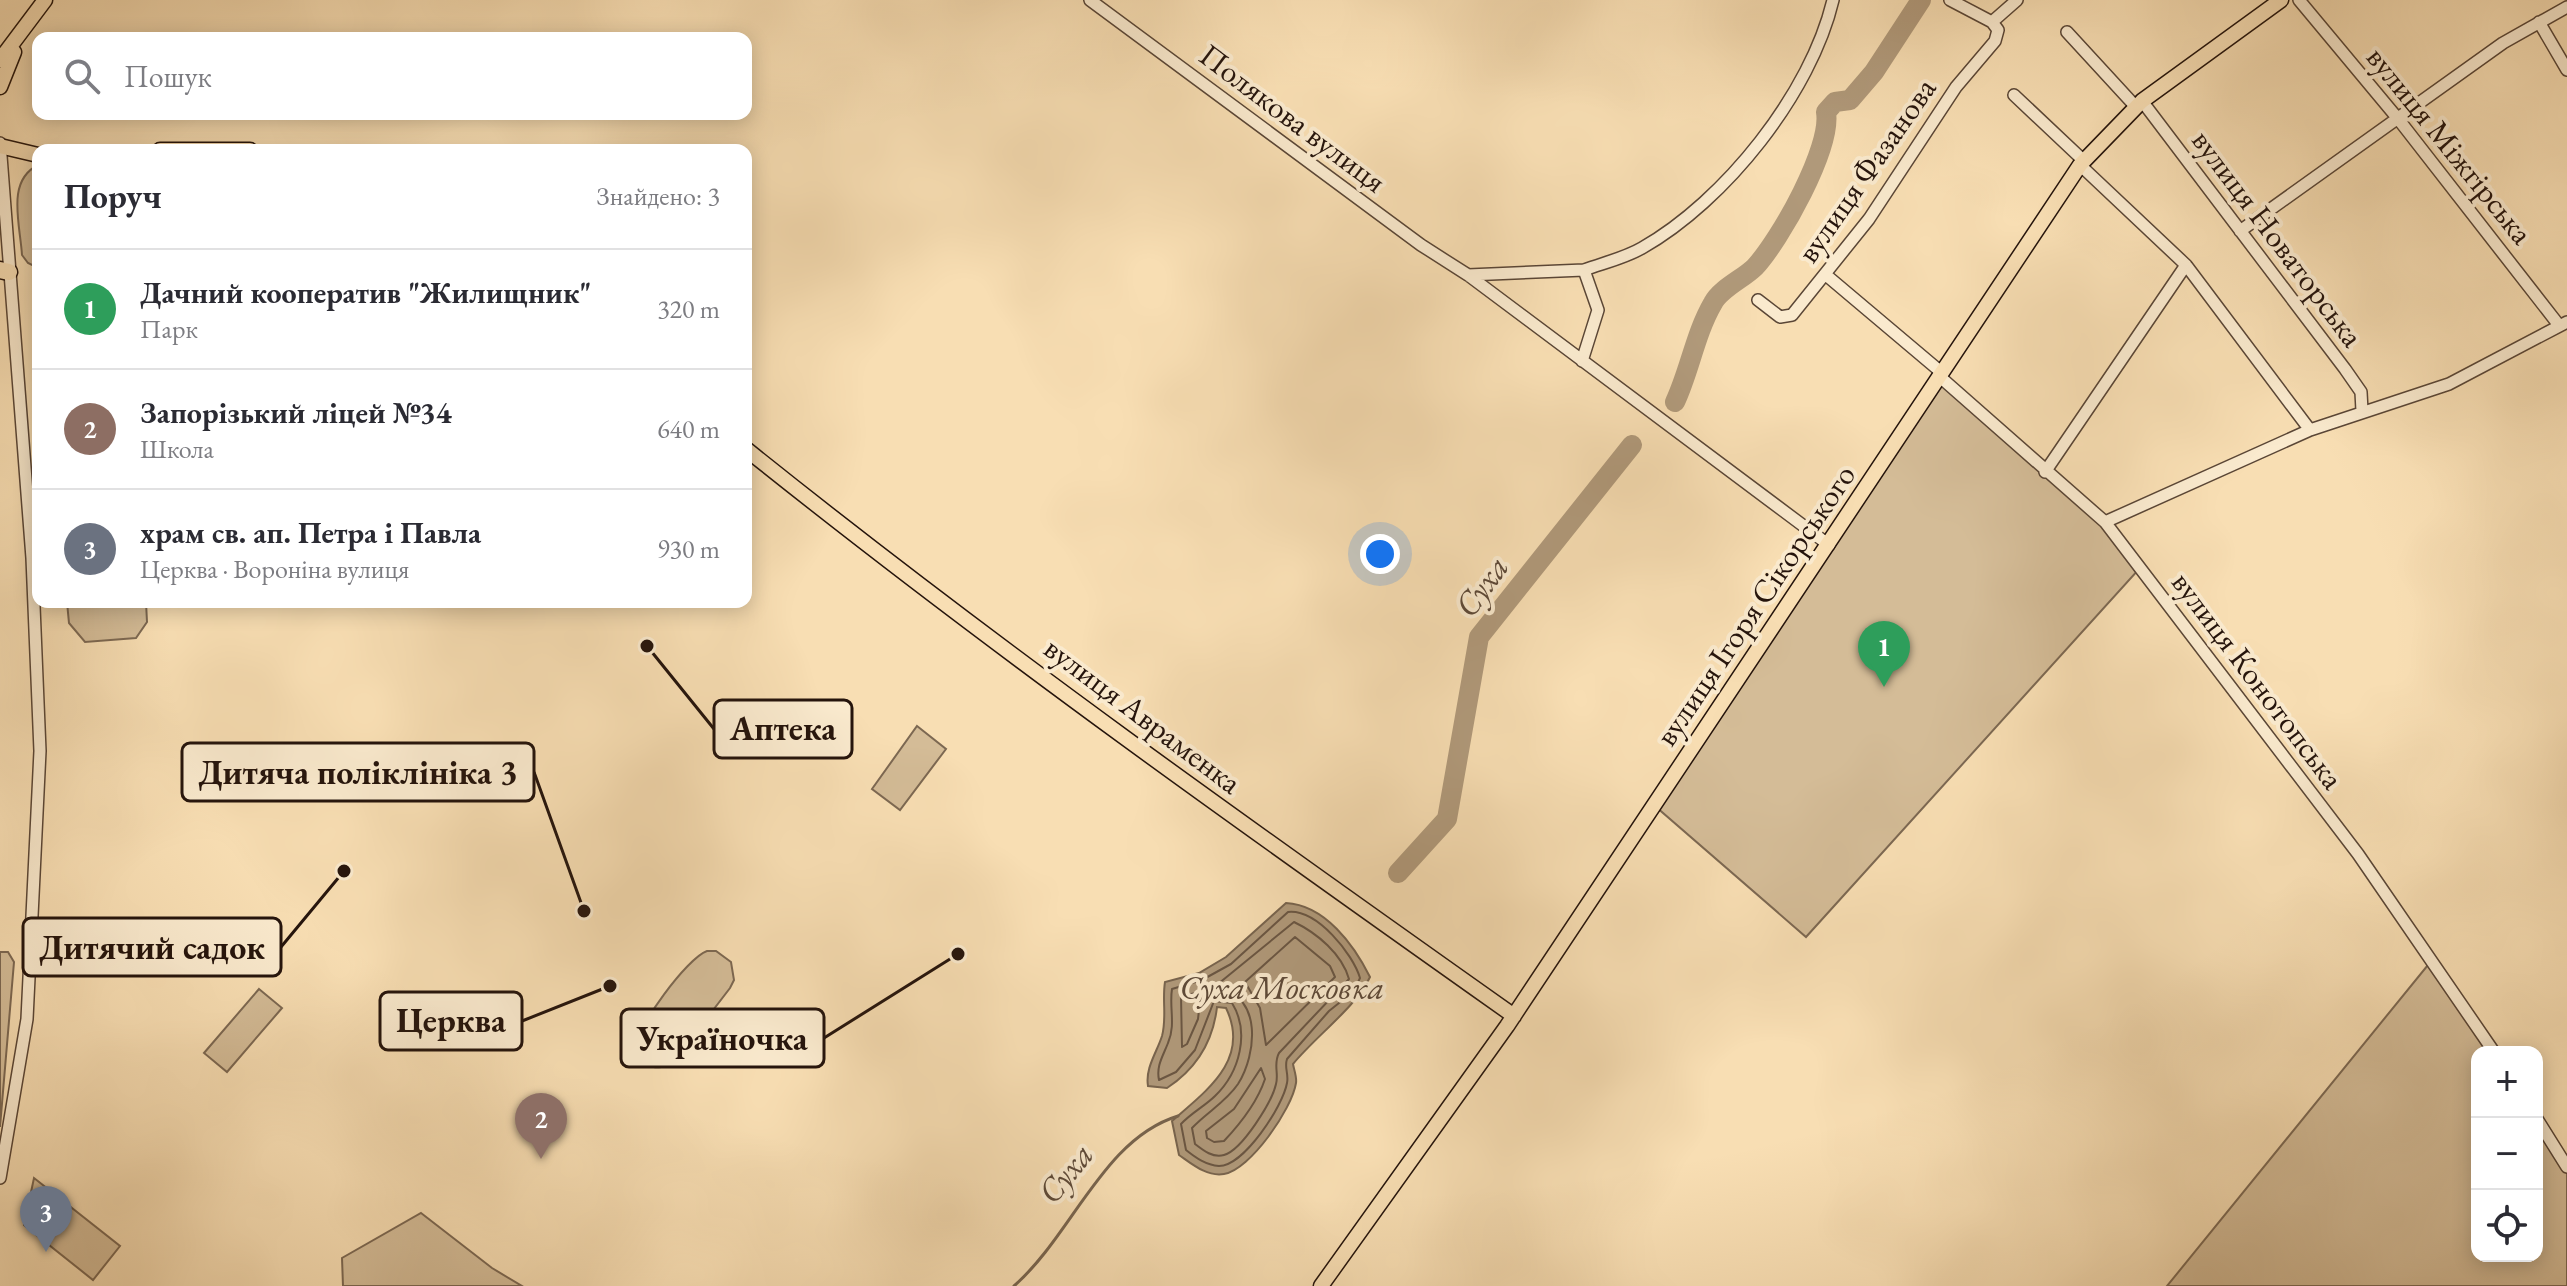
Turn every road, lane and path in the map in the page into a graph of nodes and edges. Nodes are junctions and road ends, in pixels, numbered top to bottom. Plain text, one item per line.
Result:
1 (45, 0) edge
2 (1090, 0) edge
3 (1833, 0) edge
4 (1950, 0) edge
5 (2017, 0) edge
6 (2281, 0) edge
7 (2299, 0) edge
8 (2567, 7) edge
9 (1992, 22) junction
10 (2539, 22) junction
11 (2067, 32) dead end
12 (23, 33) junction
13 (0, 60) edge
14 (2567, 70) edge
15 (0, 87) edge
16 (2014, 95) dead end
17 (2139, 104) junction
18 (2399, 120) junction
19 (0, 146) edge
20 (32, 154) edge
21 (2082, 163) junction
22 (2240, 231) junction
23 (2186, 265) junction
24 (1584, 270) junction
25 (5, 271) edge
26 (1468, 275) junction
27 (1826, 275) junction
28 (1758, 300) dead end
29 (2562, 323) edge
30 (1582, 361) junction
31 (1940, 374) junction
32 (2362, 411) junction
33 (2310, 430) junction
34 (752, 454) edge
35 (2045, 472) junction
36 (2105, 522) junction
37 (1829, 545) junction
38 (32, 558) edge
39 (34, 608) edge
40 (1514, 1016) junction
41 (2490, 1046) edge
42 (2543, 1129) edge
43 (2567, 1167) edge
44 (0, 1178) edge
45 (1321, 1286) edge

1 - 12 main road
2 - 26 street, Полякова вулиця
3 - 24 street
4 - 9 street
5 - 9 street
6 - 17 main road, вулиця Ігоря Сікорського
7 - 18 street, вулиця Міжгірська
8 - 10 street
9 - 27 street, вулиця Фазанова
10 - 14 street
10 - 18 street
11 - 17 street, вулиця Новаторська
12 - 13 main road
12 - 15 main road
16 - 21 street
17 - 21 main road, вулиця Ігоря Сікорського
17 - 22 street, вулиця Новаторська
18 - 22 street
18 - 29 street, вулиця Міжгірська
19 - 20 main road
19 - 25 street
21 - 23 street
21 - 31 main road, вулиця Ігоря Сікорського
22 - 32 street, вулиця Новаторська
23 - 33 street
23 - 35 street
24 - 26 street
24 - 30 street
25 - 38 street
26 - 30 street, Полякова вулиця
27 - 28 street, вулиця Фазанова
27 - 31 street, вулиця Конотопська
29 - 32 street
30 - 37 street, Полякова вулиця
31 - 35 street, вулиця Конотопська
31 - 37 main road, вулиця Ігоря Сікорського
32 - 33 street
33 - 36 street
34 - 40 main road, вулиця Авраменка
35 - 36 street, вулиця Конотопська
36 - 41 street, вулиця Конотопська
37 - 40 main road, вулиця Ігоря Сікорського
39 - 44 street
40 - 45 main road, вулиця Ігоря Сікорського
42 - 43 street

